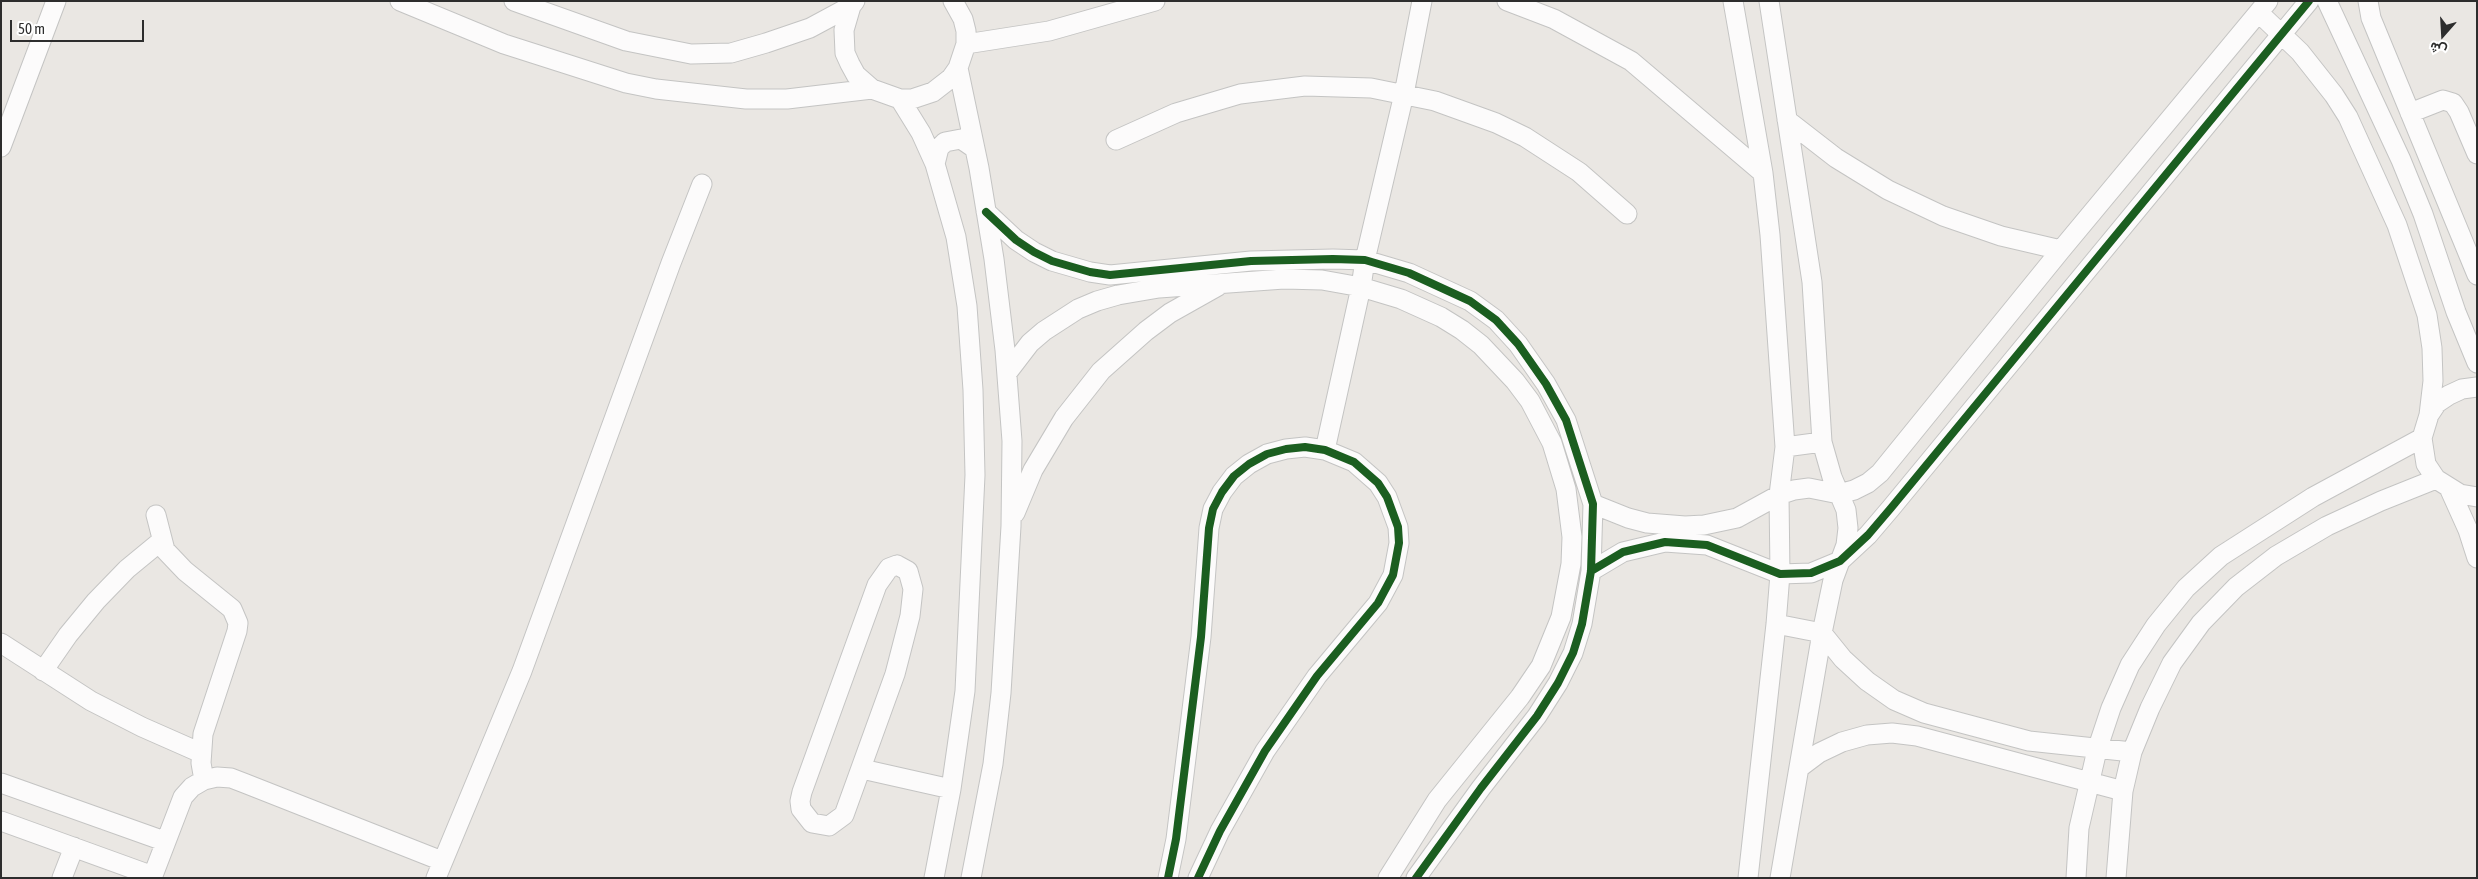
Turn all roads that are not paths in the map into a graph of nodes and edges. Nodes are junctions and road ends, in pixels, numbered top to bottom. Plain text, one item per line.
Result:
1 (56, 1) edge
2 (400, 1) edge
3 (514, 1) edge
4 (953, 1) edge
5 (1156, 1) edge
6 (1422, 1) edge
7 (1507, 1) edge
8 (1733, 1) edge
9 (1768, 1) edge
10 (2309, 1) edge
11 (2327, 1) edge
12 (2368, 1) edge
13 (853, 4) edge
14 (2264, 7) edge
15 (2281, 33) junction
16 (966, 44) junction
17 (958, 68) junction
18 (872, 89) junction
19 (1404, 94) junction
20 (900, 99) junction
21 (2410, 113) junction
22 (1787, 120) junction
23 (1116, 140) dead end
24 (1, 148) edge
25 (974, 148) junction
26 (2477, 154) edge
27 (935, 164) junction
28 (1763, 173) junction
29 (702, 184) dead end
30 (986, 212) junction
31 (1627, 214) dead end
32 (2470, 242) edge
33 (2061, 250) junction
34 (1365, 260) junction
35 (2477, 275) edge
36 (1223, 283) junction
37 (1361, 287) junction
38 (2477, 362) edge
39 (1007, 372) junction
40 (2477, 387) edge
41 (2429, 415) junction
42 (2422, 438) junction
43 (1822, 442) junction
44 (1785, 447) junction
45 (1325, 450) junction
46 (2443, 485) junction
47 (1839, 494) junction
48 (1779, 495) junction
49 (2477, 497) edge
50 (1593, 504) junction
51 (156, 515) dead end
52 (1011, 526) junction
53 (161, 541) junction
54 (2477, 558) edge
55 (1840, 562) junction
56 (1591, 571) junction
57 (1780, 574) junction
58 (1776, 624) junction
59 (1822, 633) junction
60 (1, 643) edge
61 (43, 671) junction
62 (2097, 750) junction
63 (2132, 752) junction
64 (201, 753) junction
65 (1799, 768) junction
66 (862, 769) junction
67 (204, 780) junction
68 (2088, 782) junction
69 (1, 783) edge
70 (951, 790) junction
71 (2123, 791) junction
72 (1, 821) edge
73 (164, 841) junction
74 (74, 847) junction
75 (439, 869) edge
76 (152, 877) edge
77 (62, 878) edge
78 (934, 878) edge
79 (971, 878) edge
80 (1168, 878) edge
81 (1198, 878) edge
82 (1388, 878) edge
83 (1416, 878) edge
84 (1748, 878) edge
85 (1780, 878) edge
86 (2076, 878) edge
87 (2116, 878) edge

1 - 24 street
2 - 18 street
3 - 13 street
4 - 16 street
5 - 16 street
6 - 19 street
7 - 28 street
8 - 28 street
9 - 22 street
10 - 15 street
11 - 38 street
12 - 21 street
13 - 18 street
14 - 15 street
14 - 33 street
15 - 41 street
15 - 55 street
16 - 17 street
17 - 20 street
17 - 25 street
18 - 20 street
19 - 23 street
19 - 31 street
19 - 34 street
20 - 27 street
21 - 26 street
21 - 32 street
22 - 33 street
22 - 43 street
25 - 27 street
25 - 30 street
27 - 70 street
28 - 44 street
29 - 75 street
30 - 34 street
30 - 39 street
32 - 35 street
33 - 47 street
34 - 37 street
34 - 50 street
36 - 37 street
36 - 39 street
36 - 52 street
37 - 45 street
37 - 82 street
39 - 52 street
40 - 41 street
41 - 42 street
42 - 46 street
42 - 62 street
43 - 44 street
43 - 47 street
44 - 48 street
45 - 80 street
45 - 81 street
46 - 49 street
46 - 54 street
46 - 63 street
47 - 48 street
47 - 55 street
48 - 50 street
48 - 57 street
50 - 56 street
51 - 53 street
52 - 79 street
53 - 61 street
53 - 64 street
55 - 57 street
55 - 59 street
56 - 57 street
56 - 83 street
57 - 58 street
58 - 59 street
58 - 84 street
59 - 62 street
59 - 65 street
60 - 61 street
61 - 64 street
62 - 63 street
62 - 68 street
63 - 71 street
64 - 67 street
65 - 68 street
65 - 85 street
66 - 66 street
66 - 70 street
67 - 73 street
67 - 75 street
68 - 71 street
68 - 86 street
69 - 73 street
70 - 78 street
71 - 87 street
72 - 74 street
73 - 76 street
74 - 76 street
74 - 77 street

